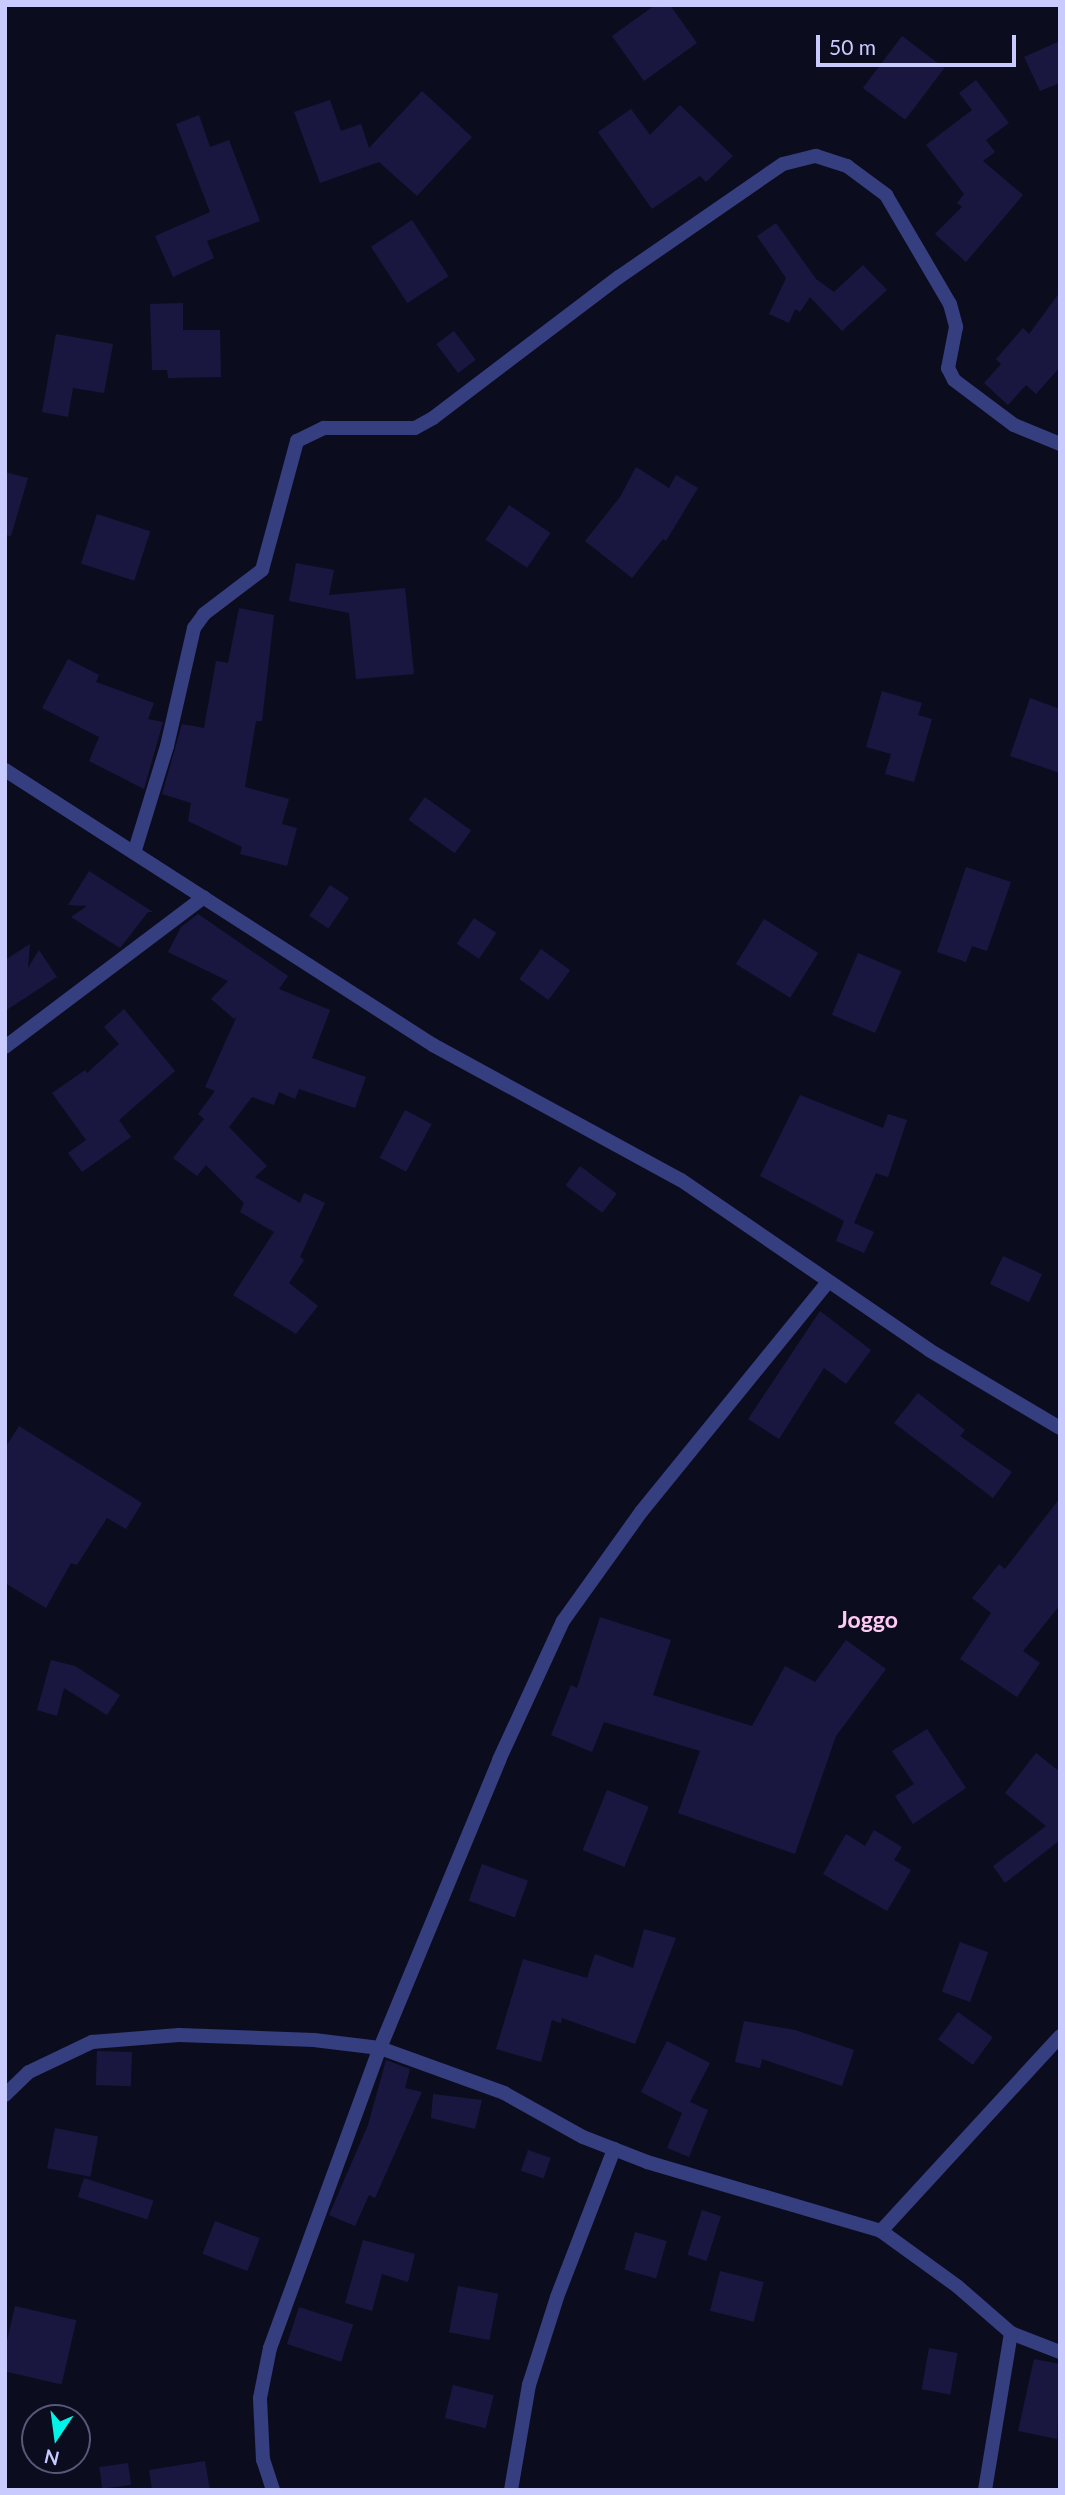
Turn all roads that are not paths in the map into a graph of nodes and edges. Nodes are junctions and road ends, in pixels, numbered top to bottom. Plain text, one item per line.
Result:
1 (1060, 444) edge
2 (5, 770) edge
3 (135, 850) junction
4 (204, 897) junction
5 (5, 1047) edge
6 (827, 1283) junction
7 (1060, 1429) edge
8 (1060, 2036) edge
9 (380, 2048) junction
10 (5, 2095) edge
11 (614, 2150) junction
12 (881, 2231) junction
13 (1011, 2333) junction
14 (1060, 2352) edge
15 (273, 2490) edge
16 (511, 2490) edge
17 (985, 2490) edge

1 - 3 street
2 - 3 street
3 - 4 street
4 - 5 street
4 - 6 street
6 - 7 street
6 - 9 street
8 - 12 street
9 - 10 street
9 - 11 street
9 - 15 street
11 - 12 street
11 - 16 street
12 - 13 street
13 - 14 street
13 - 17 street

